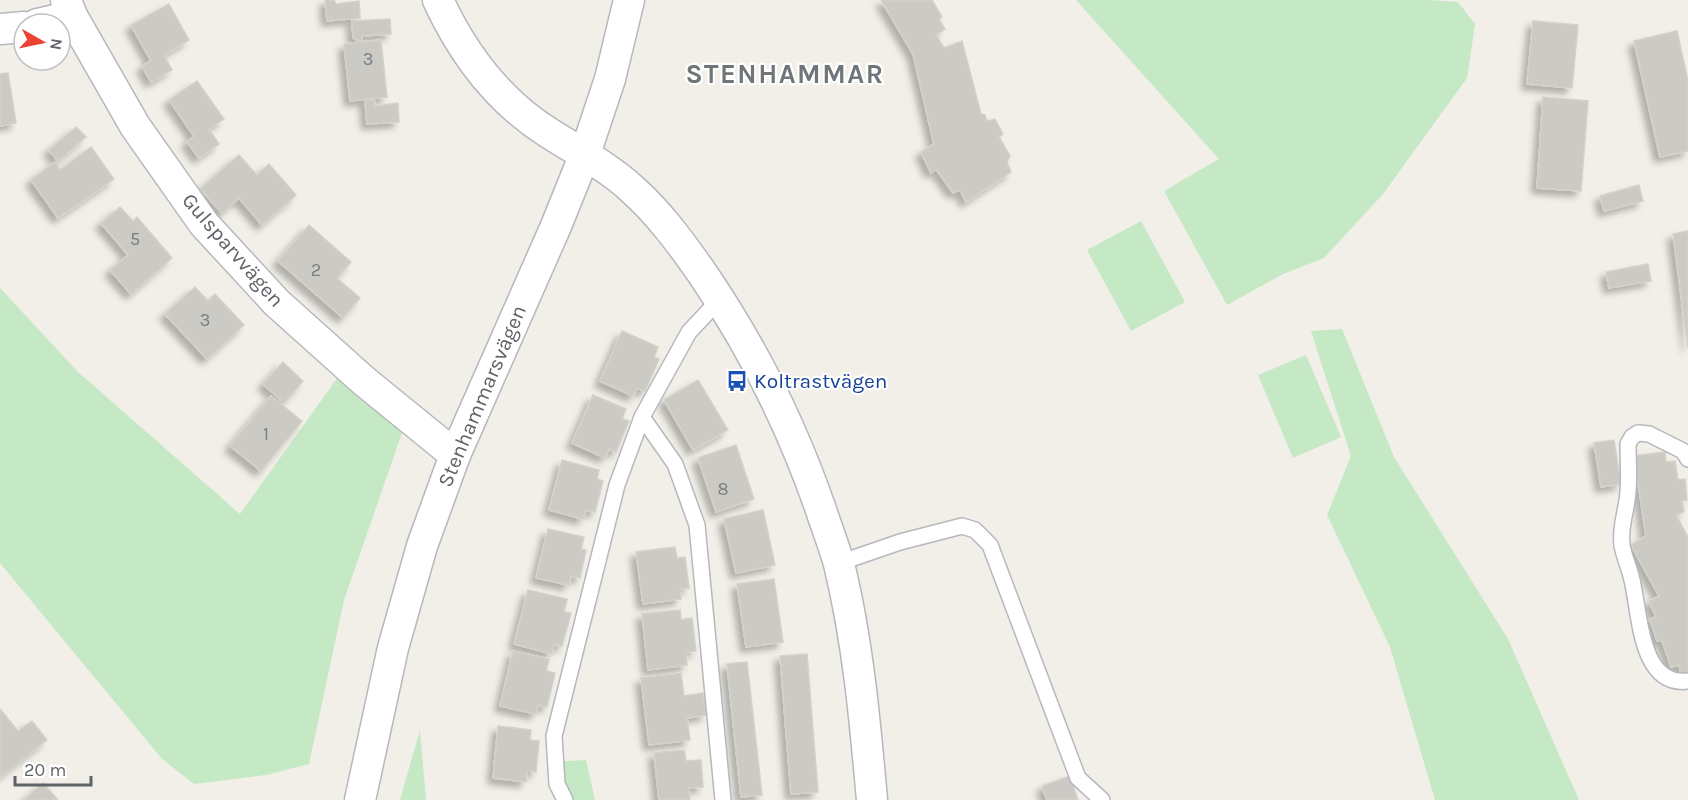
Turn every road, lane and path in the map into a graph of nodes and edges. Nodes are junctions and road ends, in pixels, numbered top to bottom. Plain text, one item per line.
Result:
1 (438, 0) edge
2 (629, 0) edge
3 (69, 8) edge
4 (585, 154) junction
5 (720, 299) junction
6 (642, 417) junction
7 (455, 455) junction
8 (1688, 459) edge
9 (838, 563) junction
10 (1688, 681) edge
11 (360, 800) edge
12 (564, 800) edge
13 (723, 800) edge
14 (872, 800) edge
15 (1102, 800) edge

1 - 4 street
2 - 4 street, Stenhammarsvägen
3 - 7 street, Gulsparvvägen
4 - 5 street
4 - 7 street, Stenhammarsvägen
5 - 6 lane
5 - 9 street
6 - 12 lane
6 - 13 lane
7 - 11 street, Stenhammarsvägen
8 - 10 lane
9 - 14 street
9 - 15 lane

